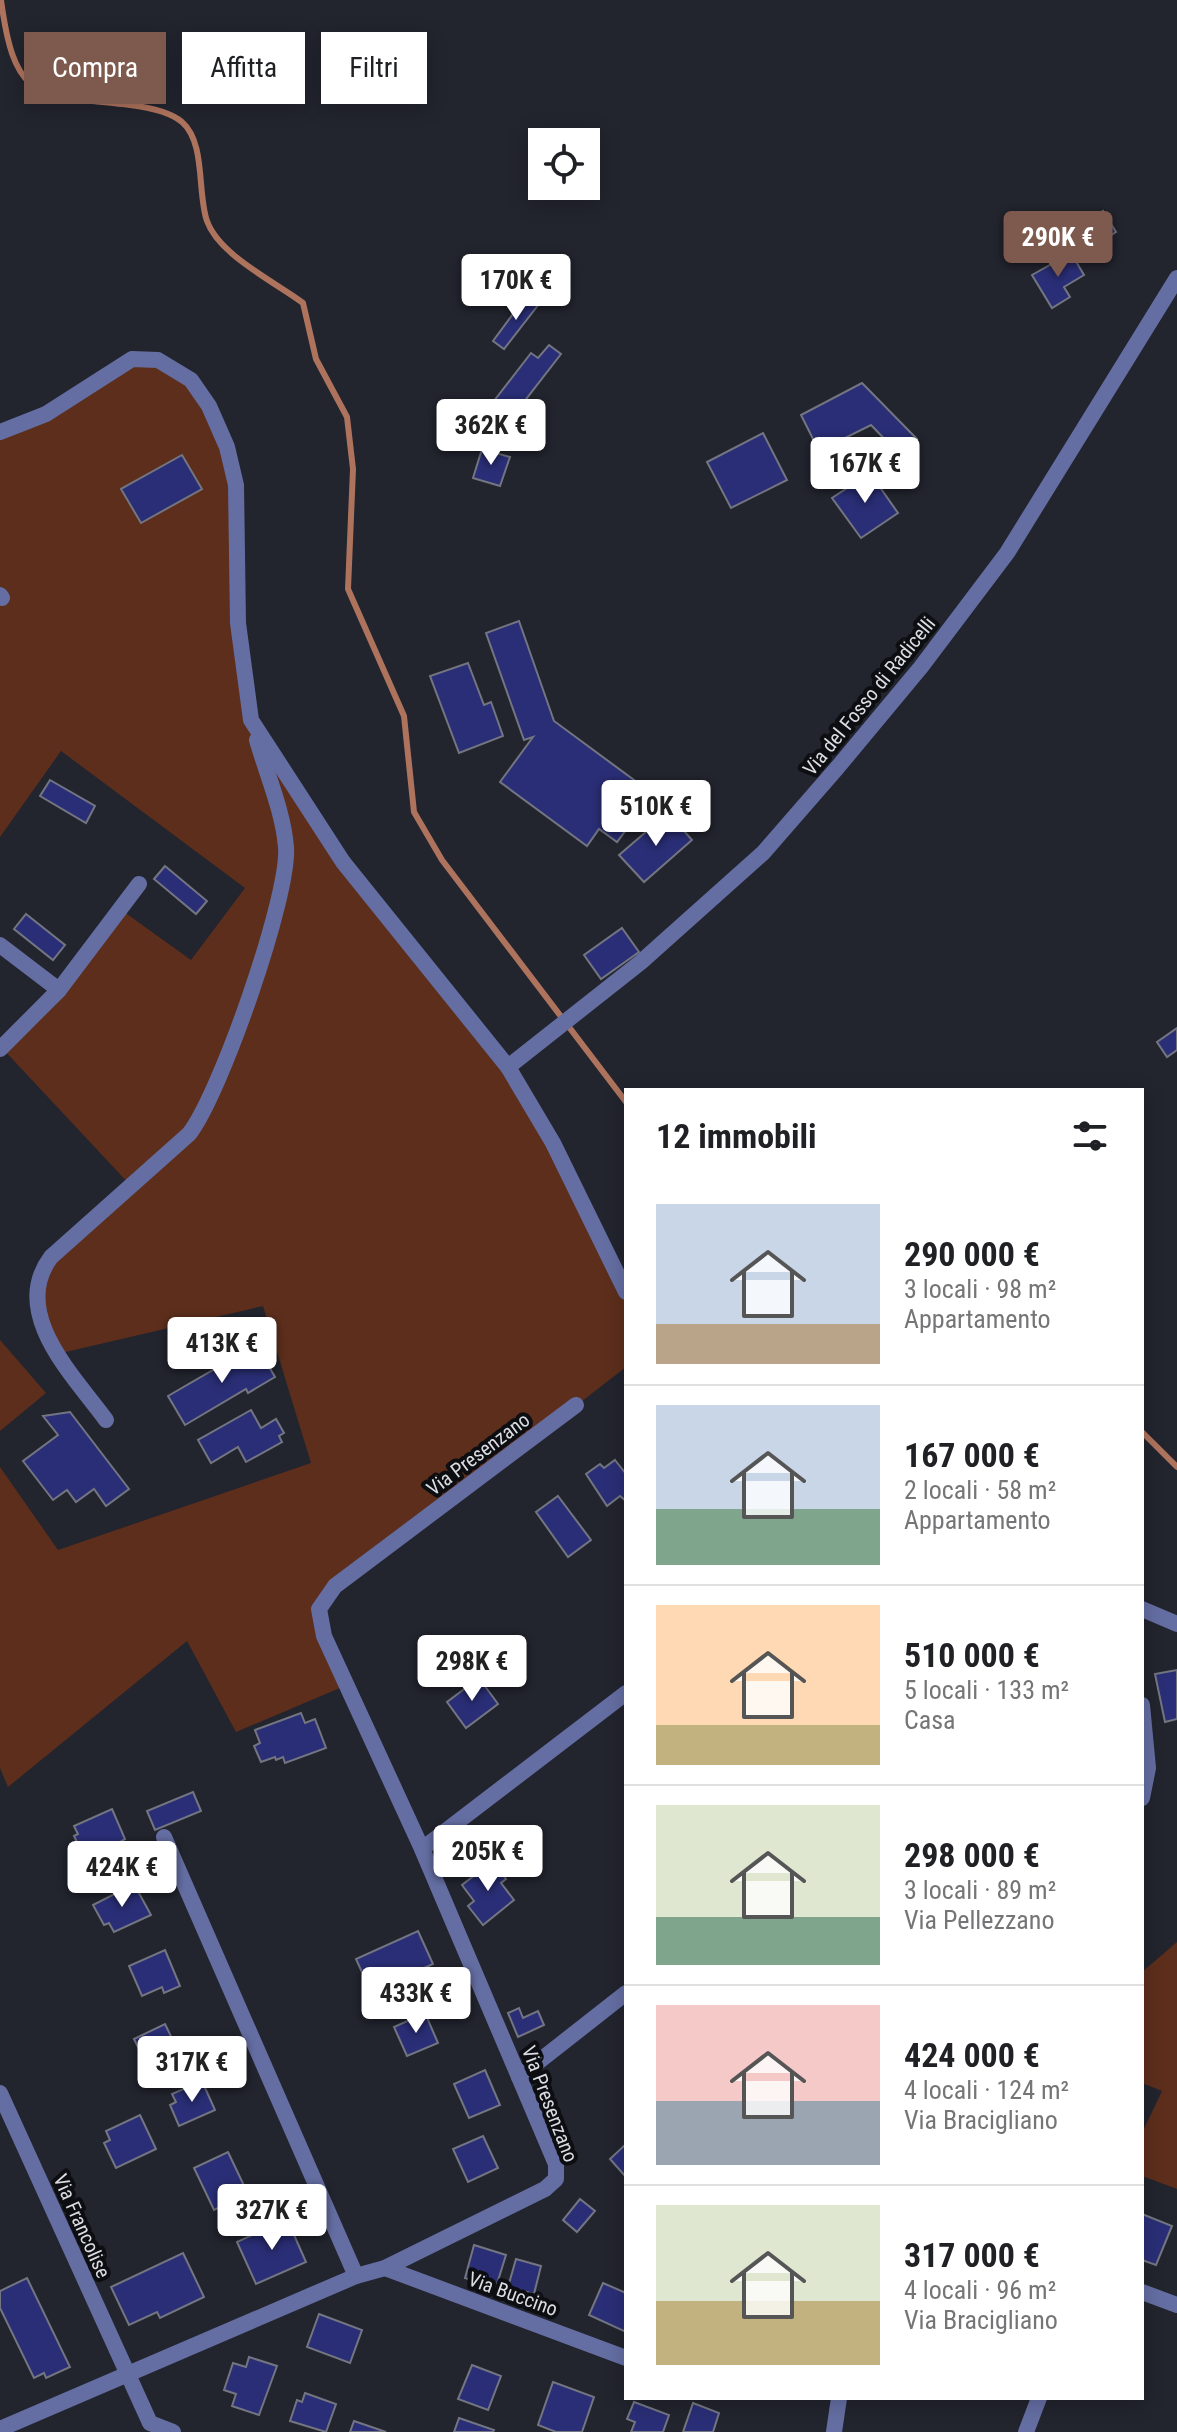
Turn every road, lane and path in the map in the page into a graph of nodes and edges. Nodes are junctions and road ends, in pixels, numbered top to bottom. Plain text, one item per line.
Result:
1 (1177, 278) edge
2 (0, 432) edge
3 (251, 720) junction
4 (139, 884) dead end
5 (0, 945) edge
6 (59, 990) junction
7 (0, 1049) edge
8 (508, 1067) junction
9 (624, 1288) edge
10 (576, 1405) dead end
11 (106, 1420) dead end
12 (1144, 1610) edge
13 (1177, 1624) edge
14 (624, 1695) edge
15 (1144, 1726) edge
16 (1144, 1788) edge
17 (164, 1837) dead end
18 (422, 1849) junction
19 (624, 1995) edge
20 (519, 2077) junction
21 (0, 2093) edge
22 (385, 2268) junction
23 (356, 2276) junction
24 (1144, 2293) edge
25 (1177, 2305) edge
26 (624, 2357) edge
27 (127, 2375) junction
28 (839, 2400) edge
29 (1038, 2400) edge
30 (148, 2428) edge
31 (0, 2429) edge
32 (173, 2432) edge
33 (834, 2432) edge
34 (1026, 2432) edge

1 - 8 street, Via del Fosso di Radicelli
2 - 3 street
3 - 8 street
3 - 11 street
4 - 6 street
5 - 6 street
6 - 7 street
8 - 9 street
10 - 18 street, Via Presenzano
12 - 13 street
14 - 18 street
15 - 16 street
17 - 23 street
18 - 20 street, Via Presenzano
19 - 20 street
20 - 22 street, Via Presenzano
21 - 27 street, Via Francolise
22 - 23 street, Via Presenzano
22 - 26 street, Via Buccino
23 - 27 street, Via Presenzano
24 - 25 street
27 - 30 street, Via Francolise
27 - 31 street, Via Presenzano
28 - 33 street
29 - 34 street
30 - 32 street

